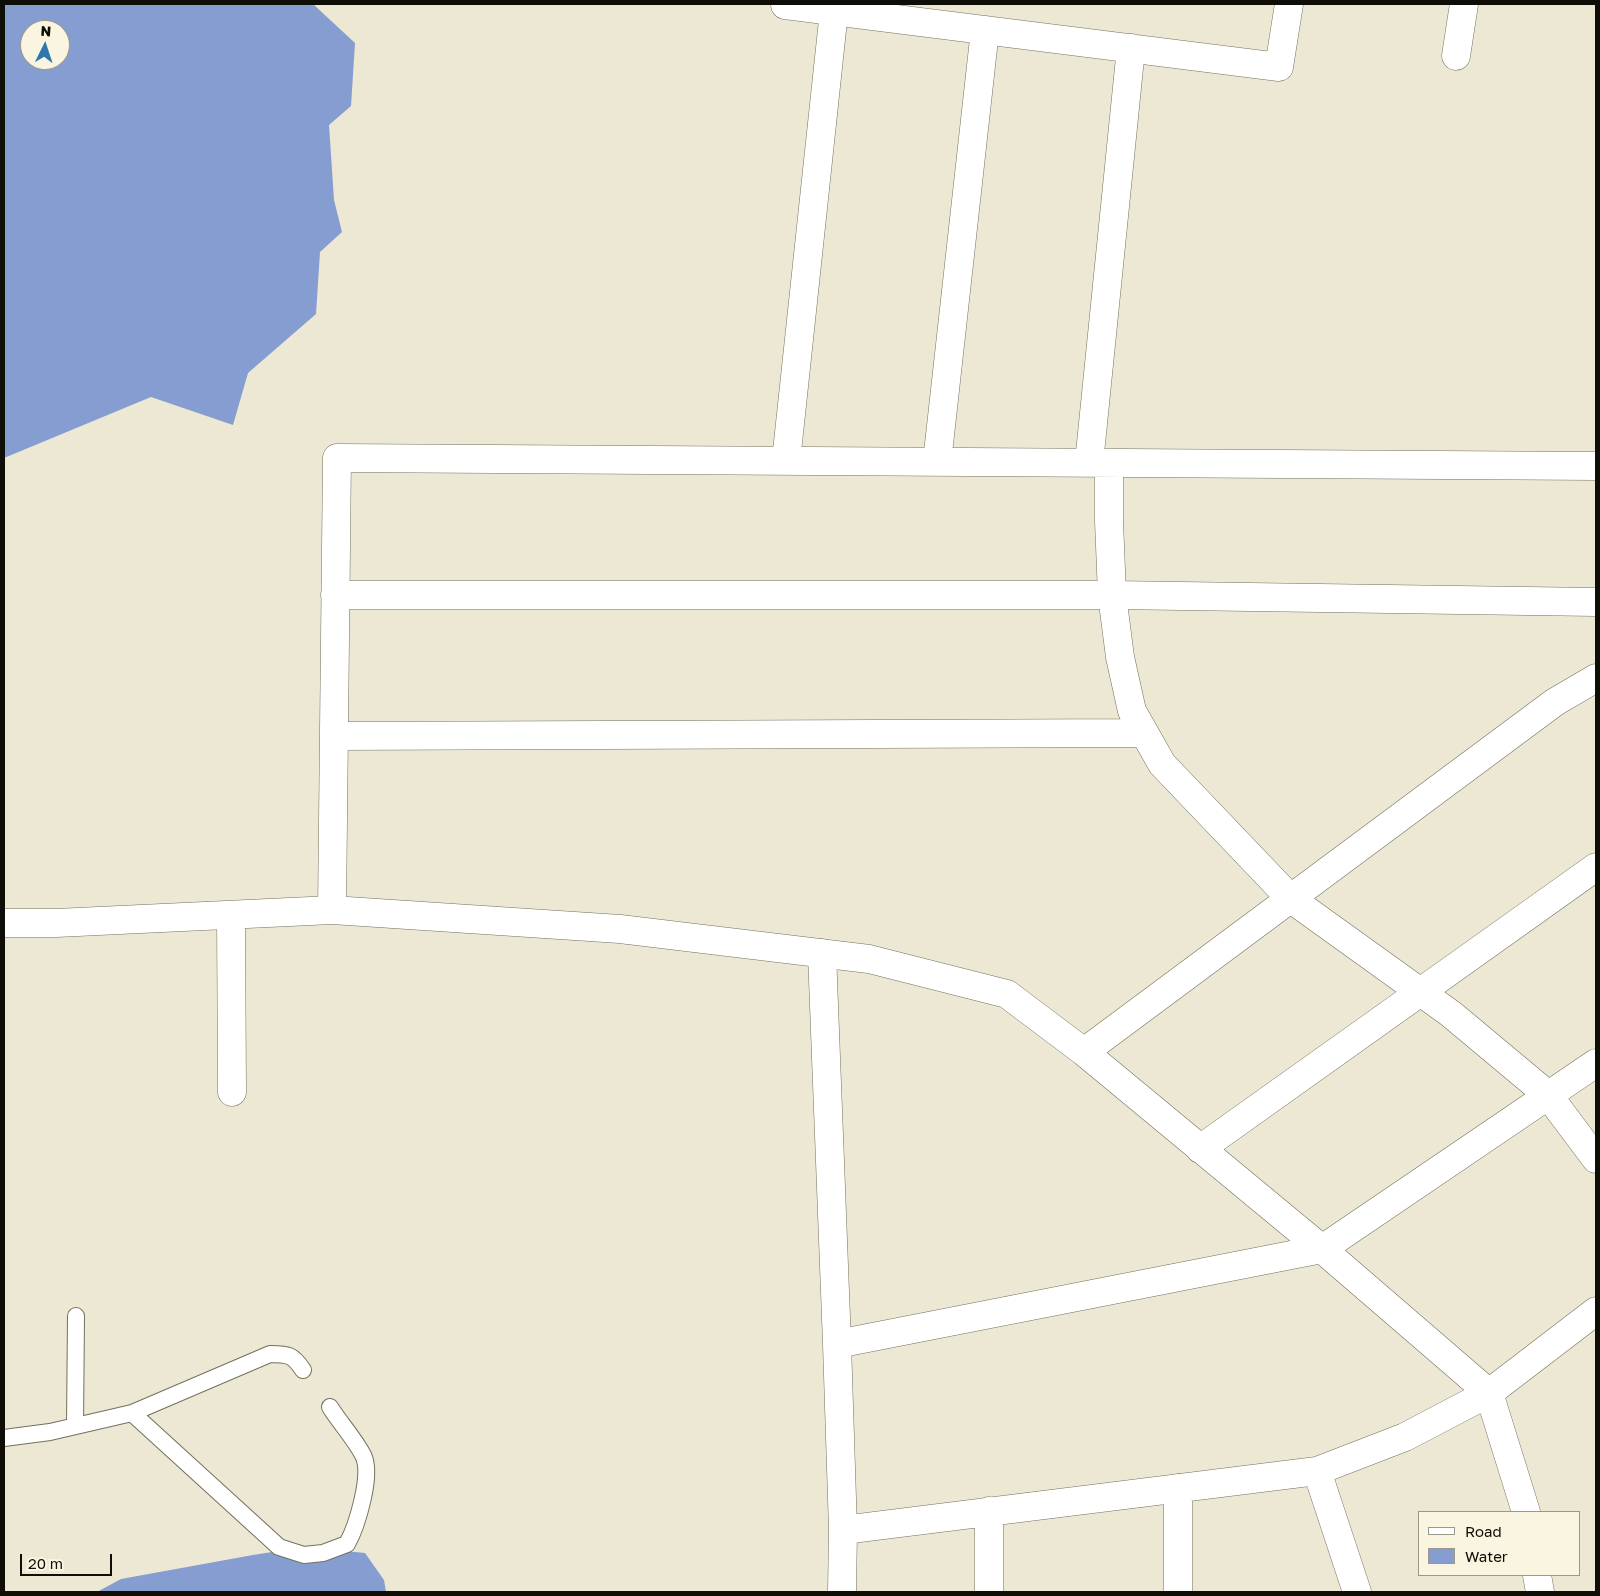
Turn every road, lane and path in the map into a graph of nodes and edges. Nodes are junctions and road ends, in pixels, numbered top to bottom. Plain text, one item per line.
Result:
1 (1289, 4) edge
2 (1464, 4) edge
3 (785, 5) dead end
4 (834, 11) junction
5 (985, 30) junction
6 (1132, 48) junction
7 (1456, 56) dead end
8 (786, 461) junction
9 (937, 462) junction
10 (1099, 463) junction
11 (1596, 466) edge
12 (1112, 595) junction
13 (336, 596) junction
14 (1596, 602) edge
15 (1596, 678) edge
16 (1144, 733) junction
17 (334, 736) junction
18 (1596, 867) edge
19 (1291, 899) junction
20 (332, 910) junction
21 (231, 915) junction
22 (4, 923) edge
23 (822, 953) junction
24 (1421, 992) junction
25 (1084, 1052) junction
26 (1596, 1063) edge
27 (232, 1092) dead end
28 (1548, 1095) junction
29 (1200, 1149) junction
30 (1596, 1159) edge
31 (1322, 1249) junction
32 (1596, 1311) edge
33 (76, 1316) dead end
34 (837, 1344) junction
35 (304, 1370) dead end
36 (1490, 1393) junction
37 (330, 1407) dead end
38 (132, 1413) junction
39 (75, 1426) junction
40 (4, 1438) edge
41 (1317, 1472) junction
42 (1178, 1488) junction
43 (1526, 1511) edge
44 (989, 1512) junction
45 (843, 1530) junction
46 (1537, 1576) edge
47 (842, 1592) edge
48 (989, 1592) edge
49 (1178, 1592) edge
50 (1357, 1592) edge
51 (1540, 1592) edge

1 - 6 street
2 - 7 street
3 - 4 street
4 - 5 street
4 - 8 street
5 - 6 street
5 - 9 street
6 - 10 street
8 - 9 street
8 - 13 street
9 - 10 street
10 - 11 street
10 - 12 street
12 - 13 street
12 - 14 street
12 - 16 street
13 - 17 street
15 - 19 street
16 - 17 street
16 - 19 street
17 - 20 street
18 - 24 street
19 - 24 street
19 - 25 street
20 - 21 street
20 - 23 street
21 - 22 street
21 - 27 street
23 - 25 street
23 - 34 street
24 - 28 street
24 - 29 street
25 - 29 street
26 - 28 street
28 - 30 street
28 - 31 street
29 - 31 street
31 - 34 street
31 - 36 street
32 - 36 street
33 - 39 lane
34 - 45 street
35 - 38 lane
36 - 41 street
36 - 43 street
37 - 38 lane
38 - 39 lane
39 - 40 lane
41 - 42 street
41 - 50 street
42 - 44 street
42 - 49 street
44 - 45 street
44 - 48 street
45 - 47 street
46 - 51 street

